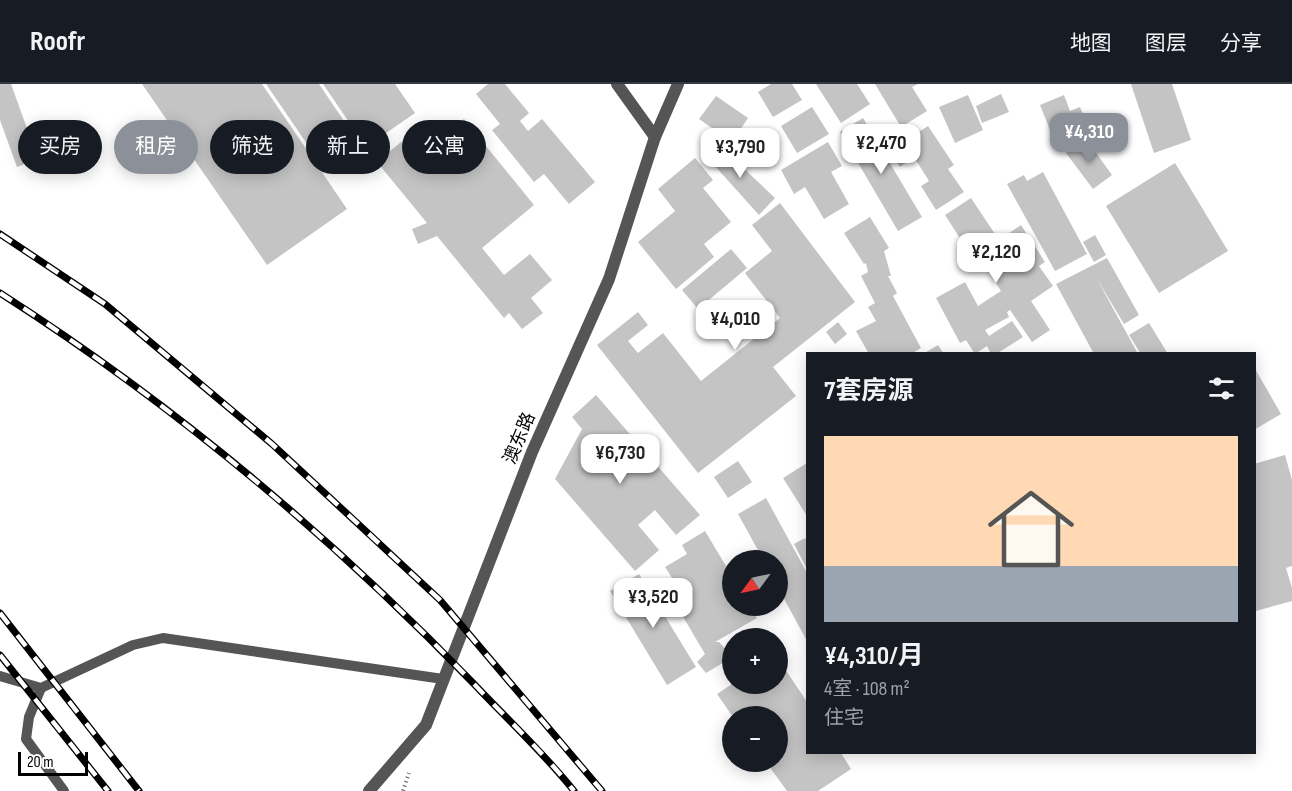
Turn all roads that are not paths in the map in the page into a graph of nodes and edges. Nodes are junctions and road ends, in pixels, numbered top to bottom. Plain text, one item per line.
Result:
1 (617, 84) edge
2 (678, 84) edge
3 (654, 136) junction
4 (0, 676) edge
5 (443, 679) junction
6 (40, 688) junction
7 (64, 791) edge
8 (369, 791) edge

1 - 3 street
2 - 3 street, 澳东路
3 - 5 street, 澳东路
4 - 6 lane
5 - 6 lane
5 - 8 street, 澳东路
6 - 7 lane

